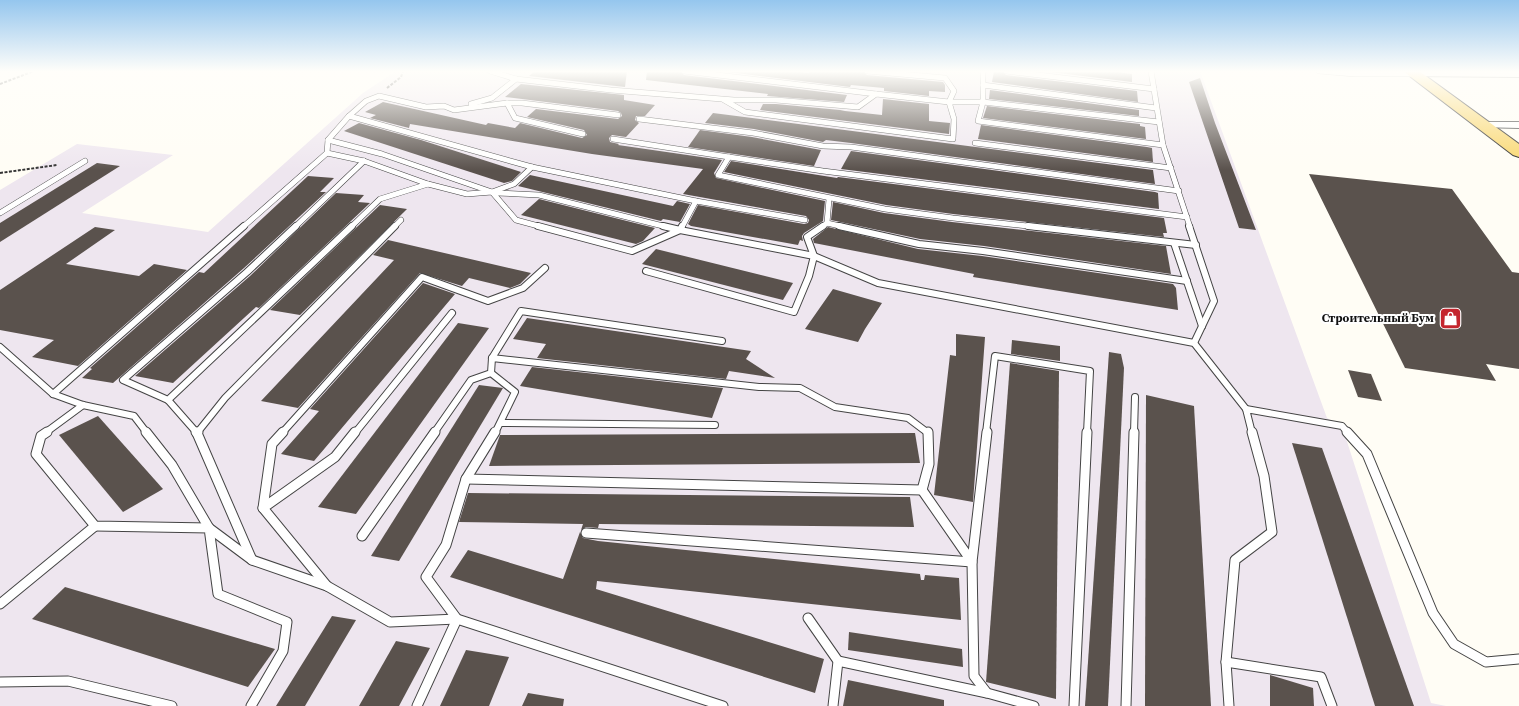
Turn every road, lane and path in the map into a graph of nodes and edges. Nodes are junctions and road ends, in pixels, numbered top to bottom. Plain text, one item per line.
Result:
1 (363, 104) edge
2 (413, 104) edge
3 (473, 104) edge
4 (500, 104) edge
5 (508, 104) edge
6 (530, 104) edge
7 (731, 104) edge
8 (822, 104) edge
9 (862, 104) edge
10 (950, 104) edge
11 (982, 104) edge
12 (999, 104) edge
13 (1126, 104) edge
14 (1156, 104) edge
15 (1454, 104) edge
16 (1156, 108) junction
17 (454, 110) junction
18 (618, 115) dead end
19 (349, 116) junction
20 (640, 119) dead end
21 (1159, 122) junction
22 (1482, 125) junction
23 (1519, 125) edge
24 (583, 134) dead end
25 (613, 139) dead end
26 (328, 140) junction
27 (975, 143) dead end
28 (1163, 145) junction
29 (1519, 152) edge
30 (327, 153) junction
31 (729, 157) junction
32 (85, 161) joint
33 (364, 161) junction
34 (532, 167) junction
35 (1171, 168) junction
36 (0, 173) edge
37 (428, 184) junction
38 (1179, 191) junction
39 (492, 192) junction
40 (829, 199) junction
41 (696, 201) junction
42 (0, 213) edge
43 (1187, 217) junction
44 (401, 220) dead end
45 (805, 220) dead end
46 (827, 223) junction
47 (680, 230) junction
48 (1174, 243) junction
49 (1196, 246) junction
50 (814, 256) junction
51 (545, 268) dead end
52 (646, 271) dead end
53 (1187, 281) junction
54 (452, 313) dead end
55 (1202, 326) junction
56 (722, 340) dead end
57 (1194, 343) junction
58 (0, 347) edge
59 (492, 358) junction
60 (491, 373) junction
61 (53, 394) junction
62 (1135, 397) dead end
63 (168, 400) junction
64 (83, 405) junction
65 (1246, 409) junction
66 (501, 423) junction
67 (715, 425) dead end
68 (197, 433) junction
69 (466, 479) junction
70 (922, 490) junction
71 (263, 508) junction
72 (95, 526) junction
73 (209, 528) junction
74 (586, 533) dead end
75 (362, 536) dead end
76 (252, 560) junction
77 (972, 562) junction
78 (327, 586) junction
79 (0, 604) edge
80 (808, 618) dead end
81 (457, 620) junction
82 (1519, 659) edge
83 (838, 661) junction
84 (1226, 662) junction
85 (0, 682) edge
86 (987, 693) junction
87 (172, 706) edge
88 (250, 706) edge
89 (417, 706) edge
90 (723, 706) edge
91 (833, 706) edge
92 (1034, 706) edge
93 (1074, 706) edge
94 (1126, 706) edge
95 (1229, 706) edge
96 (1332, 706) edge

1 - 19 lane
2 - 17 lane
3 - 17 lane
4 - 17 lane
5 - 24 lane
6 - 18 lane
7 - 10 lane
8 - 9 lane
11 - 28 lane
12 - 21 lane
13 - 16 lane
14 - 16 lane
15 - 22 main road
16 - 21 lane
19 - 26 lane
19 - 34 lane
20 - 38 lane
21 - 28 lane
22 - 23 street
22 - 29 main road
25 - 31 lane
26 - 30 lane
26 - 39 lane
27 - 35 lane
28 - 35 lane
30 - 33 lane
30 - 61 lane
31 - 40 lane
31 - 43 lane
32 - 36 path
32 - 42 lane
33 - 37 lane
33 - 63 lane
34 - 39 lane
34 - 41 lane
35 - 38 lane
37 - 39 lane
37 - 63 lane
38 - 43 lane
39 - 47 lane
39 - 47 lane
40 - 46 lane
40 - 48 lane
41 - 45 lane
41 - 47 lane
43 - 49 lane
44 - 68 lane
46 - 50 lane
46 - 53 lane
47 - 50 lane
48 - 49 lane
48 - 53 lane
49 - 55 lane
50 - 52 lane
50 - 57 lane
51 - 71 lane
53 - 55 lane
54 - 71 lane
55 - 57 lane
56 - 59 lane
57 - 65 lane
58 - 61 lane
59 - 60 lane
59 - 70 lane
60 - 66 lane
60 - 75 lane
61 - 64 lane
62 - 94 lane
63 - 68 lane
64 - 72 lane
64 - 73 lane
65 - 82 lane
65 - 84 lane
66 - 67 lane
66 - 69 lane
68 - 76 lane
69 - 70 lane
69 - 81 lane
70 - 77 lane
71 - 78 lane
72 - 73 lane
72 - 79 lane
73 - 76 lane
73 - 88 lane
74 - 77 lane
76 - 78 lane
77 - 86 lane
77 - 93 lane
78 - 81 lane
80 - 83 lane
81 - 89 lane
81 - 90 lane
83 - 86 lane
83 - 91 lane
84 - 95 lane
84 - 96 lane
85 - 87 lane
86 - 92 lane

